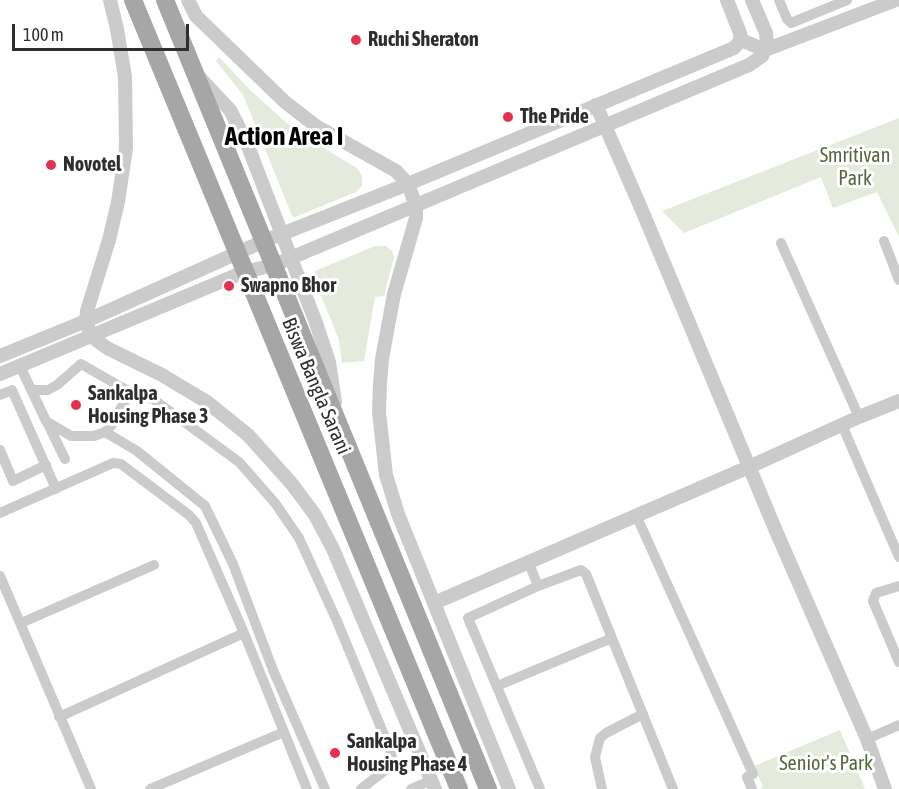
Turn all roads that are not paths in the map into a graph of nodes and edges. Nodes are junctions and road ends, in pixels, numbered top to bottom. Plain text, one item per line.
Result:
1 (110, 0) edge
2 (133, 0) edge
3 (165, 0) edge
4 (188, 0) edge
5 (727, 0) edge
6 (752, 0) edge
7 (778, 0) edge
8 (847, 0) edge
9 (896, 0) edge
10 (881, 3) edge
11 (864, 6) edge
12 (741, 40) junction
13 (765, 50) junction
14 (196, 74) junction
15 (596, 105) junction
16 (604, 125) junction
17 (408, 184) junction
18 (416, 206) junction
19 (283, 234) junction
20 (264, 241) junction
21 (884, 242) dead end
22 (781, 243) dead end
23 (236, 254) junction
24 (292, 257) junction
25 (273, 265) junction
26 (244, 272) junction
27 (899, 280) edge
28 (86, 321) junction
29 (91, 336) junction
30 (0, 356) edge
31 (20, 366) junction
32 (0, 374) edge
33 (0, 380) edge
34 (32, 390) junction
35 (130, 392) junction
36 (3, 394) edge
37 (899, 401) edge
38 (859, 417) junction
39 (46, 421) junction
40 (337, 422) junction
41 (842, 425) junction
42 (105, 432) junction
43 (0, 450) edge
44 (65, 459) dead end
45 (46, 465) junction
46 (749, 467) junction
47 (56, 489) junction
48 (0, 513) edge
49 (636, 515) junction
50 (899, 557) edge
51 (528, 561) junction
52 (154, 565) dead end
53 (0, 576) edge
54 (538, 586) junction
55 (899, 586) edge
56 (434, 603) junction
57 (21, 622) junction
58 (244, 633) junction
59 (612, 638) junction
60 (899, 662) edge
61 (497, 686) junction
62 (643, 714) junction
63 (59, 717) junction
64 (899, 724) edge
65 (284, 732) junction
66 (867, 739) junction
67 (433, 784) edge
68 (91, 789) edge
69 (150, 789) edge
70 (307, 789) edge
71 (325, 789) edge
72 (361, 789) edge
73 (411, 789) edge
74 (459, 789) edge
75 (488, 789) edge
76 (509, 789) edge
77 (540, 789) edge
78 (602, 789) edge
79 (673, 789) edge
80 (752, 789) edge
81 (885, 789) edge

1 - 28 street
2 - 23 main road, Biswa Bangla Sarani
3 - 14 main road, Biswa Bangla Sarani
4 - 17 street
5 - 12 street
6 - 13 street
7 - 8 street
9 - 10 street
10 - 11 street
11 - 13 street
12 - 13 street
12 - 15 street
13 - 16 street
14 - 19 street
14 - 20 main road, Biswa Bangla Sarani
15 - 16 street
15 - 17 street
16 - 18 street
16 - 46 street
17 - 18 street
17 - 19 street
18 - 24 street
18 - 56 street
19 - 20 street
19 - 24 street
20 - 23 street
20 - 25 main road, Biswa Bangla Sarani
21 - 27 street
22 - 38 street
23 - 26 main road, Biswa Bangla Sarani
23 - 28 street
24 - 25 street
24 - 40 street
25 - 26 street
25 - 40 main road, Biswa Bangla Sarani
26 - 29 street
26 - 74 main road, Biswa Bangla Sarani
28 - 29 street
28 - 30 street
29 - 31 street
29 - 67 street
31 - 32 street
31 - 34 street
33 - 36 street
34 - 35 street
34 - 39 street
35 - 42 street
35 - 72 street
36 - 45 street
37 - 38 street
38 - 41 street
39 - 42 street
39 - 44 street
40 - 75 main road, Biswa Bangla Sarani
41 - 46 street
41 - 50 street
42 - 71 street
43 - 45 street
45 - 47 street
46 - 49 street
46 - 66 street
47 - 48 street
47 - 58 street
49 - 51 street
49 - 80 street
51 - 54 street
51 - 56 street
52 - 57 street
53 - 57 street
54 - 59 street
54 - 61 street
55 - 60 street
56 - 76 street
57 - 63 street
58 - 63 street
58 - 65 street
59 - 61 street
59 - 62 street
61 - 77 street
62 - 78 street
62 - 79 street
63 - 68 street
64 - 66 street
65 - 69 street
65 - 70 street
66 - 81 street
67 - 73 street

